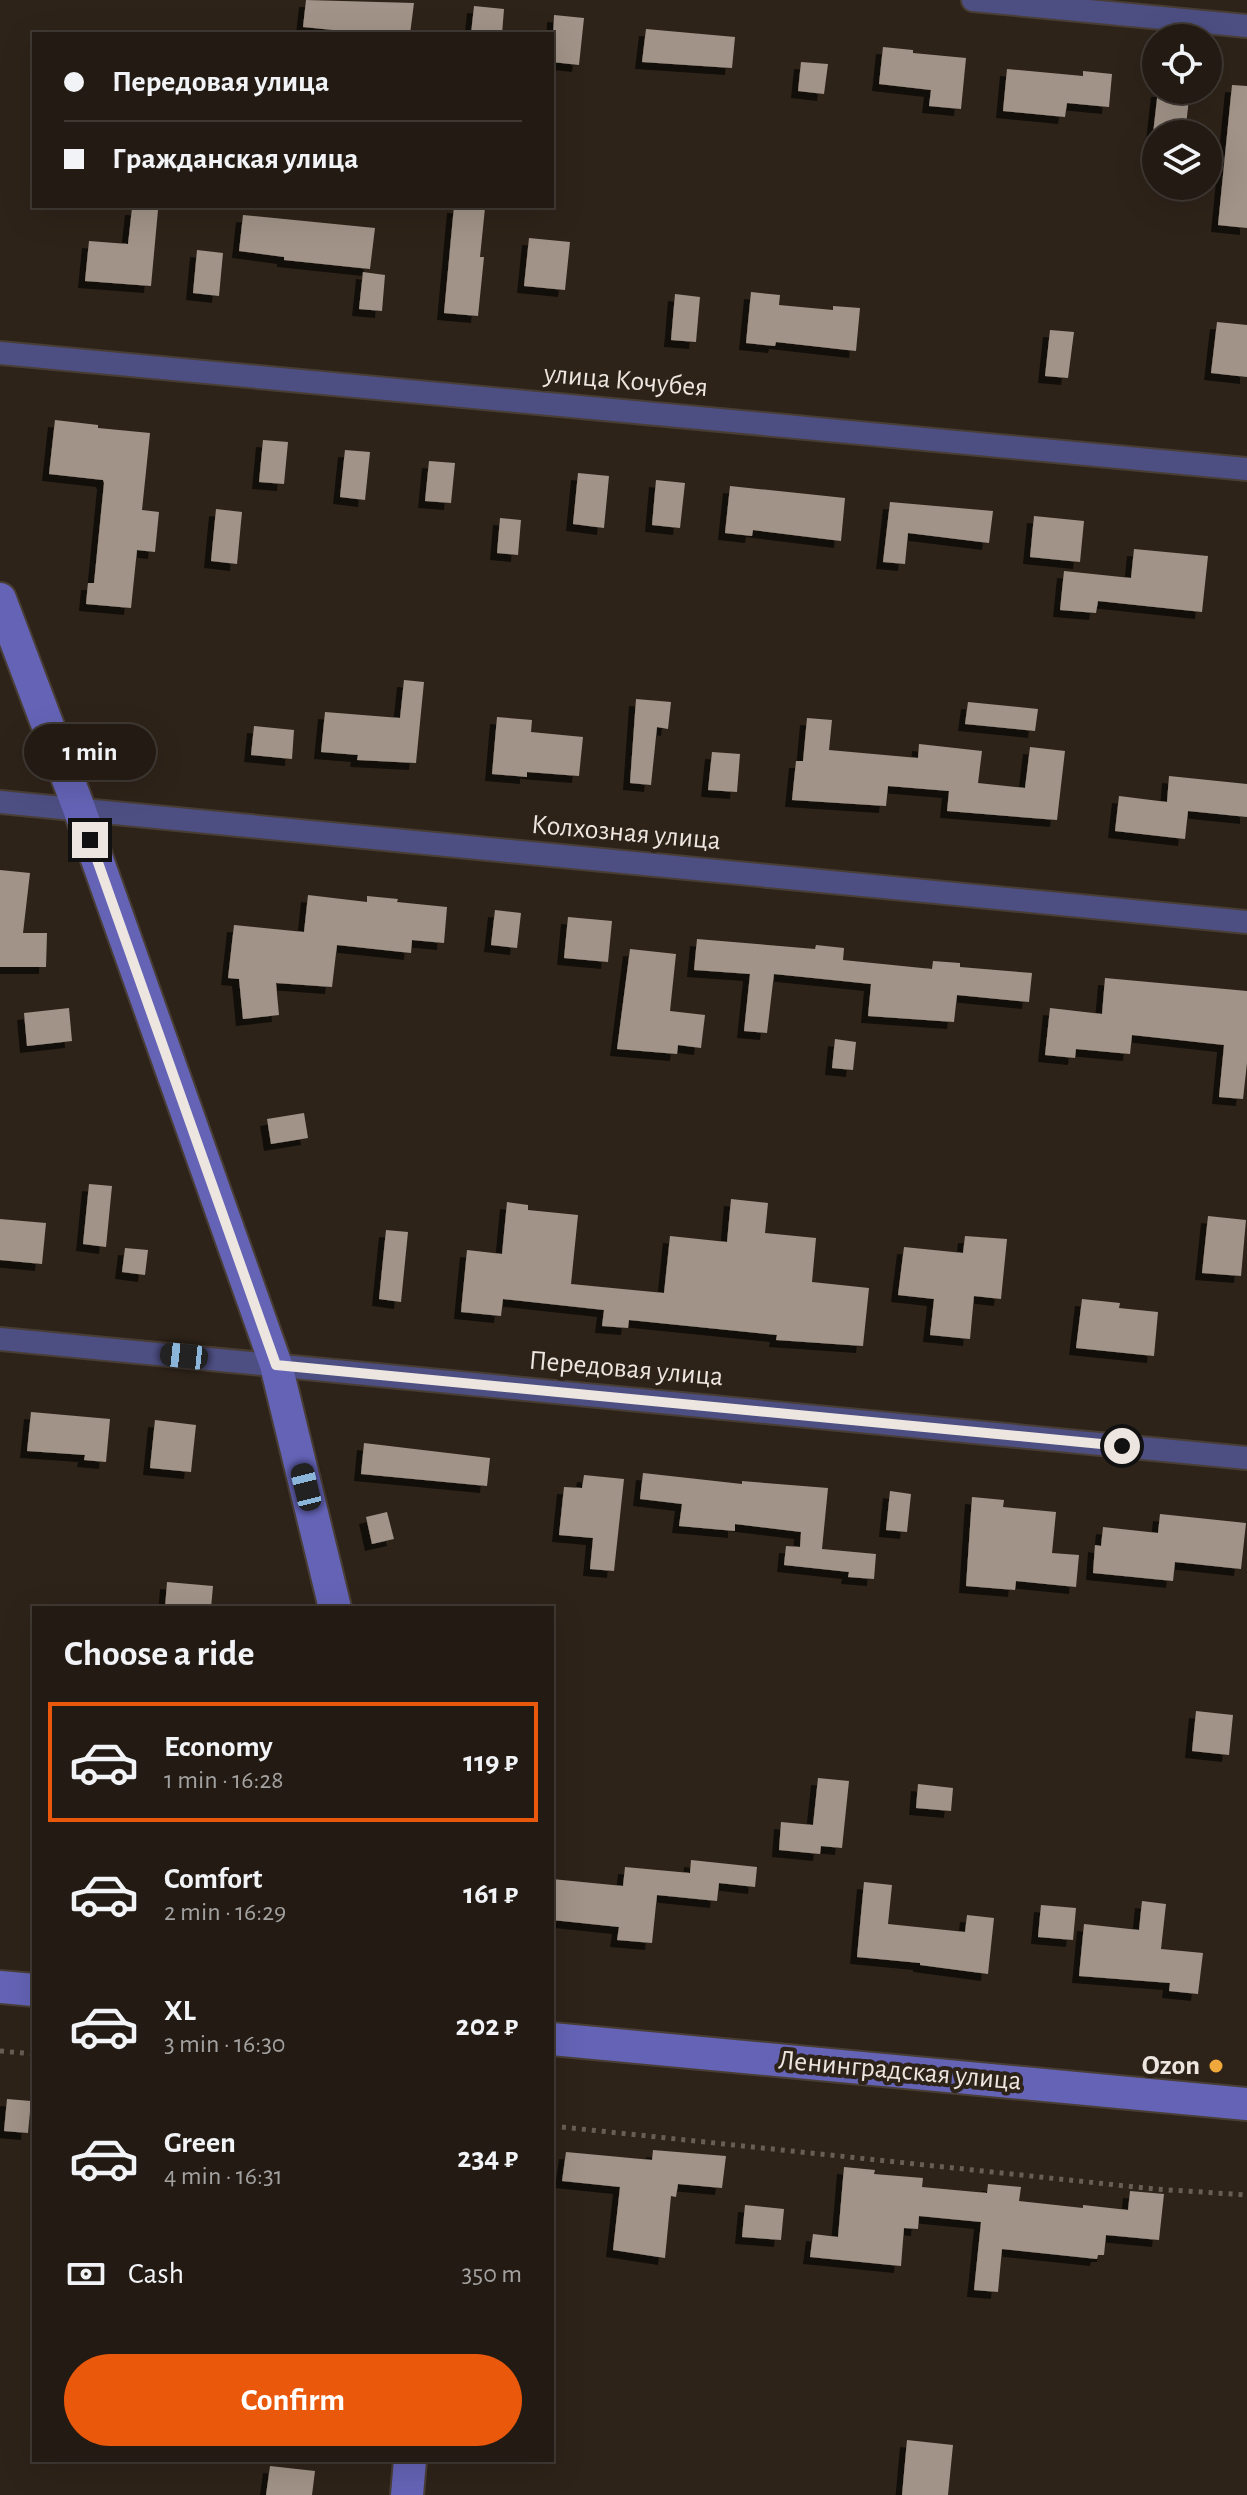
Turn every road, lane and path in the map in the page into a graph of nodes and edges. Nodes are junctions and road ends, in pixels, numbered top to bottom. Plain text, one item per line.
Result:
1 (973, 0) edge
2 (1247, 26) edge
3 (0, 353) edge
4 (1247, 469) edge
5 (0, 599) edge
6 (0, 802) edge
7 (80, 811) junction
8 (1247, 922) edge
9 (0, 1339) edge
10 (276, 1365) junction
11 (1247, 1458) edge
12 (335, 1606) edge
13 (0, 1987) edge
14 (32, 1990) edge
15 (554, 2039) edge
16 (0, 2051) edge
17 (32, 2054) edge
18 (1247, 2104) edge
19 (554, 2126) edge
20 (1247, 2195) edge
21 (410, 2462) edge
22 (407, 2495) edge

1 - 2 street
3 - 4 street, улица Кочубея
5 - 7 main road
6 - 7 street, Колхозная улица
7 - 8 street, Колхозная улица
7 - 10 main road
9 - 10 street, Передовая улица
10 - 11 street, Передовая улица
10 - 12 main road
13 - 14 main road
15 - 18 main road, Ленинградская улица
16 - 17 path
19 - 20 path
21 - 22 main road

